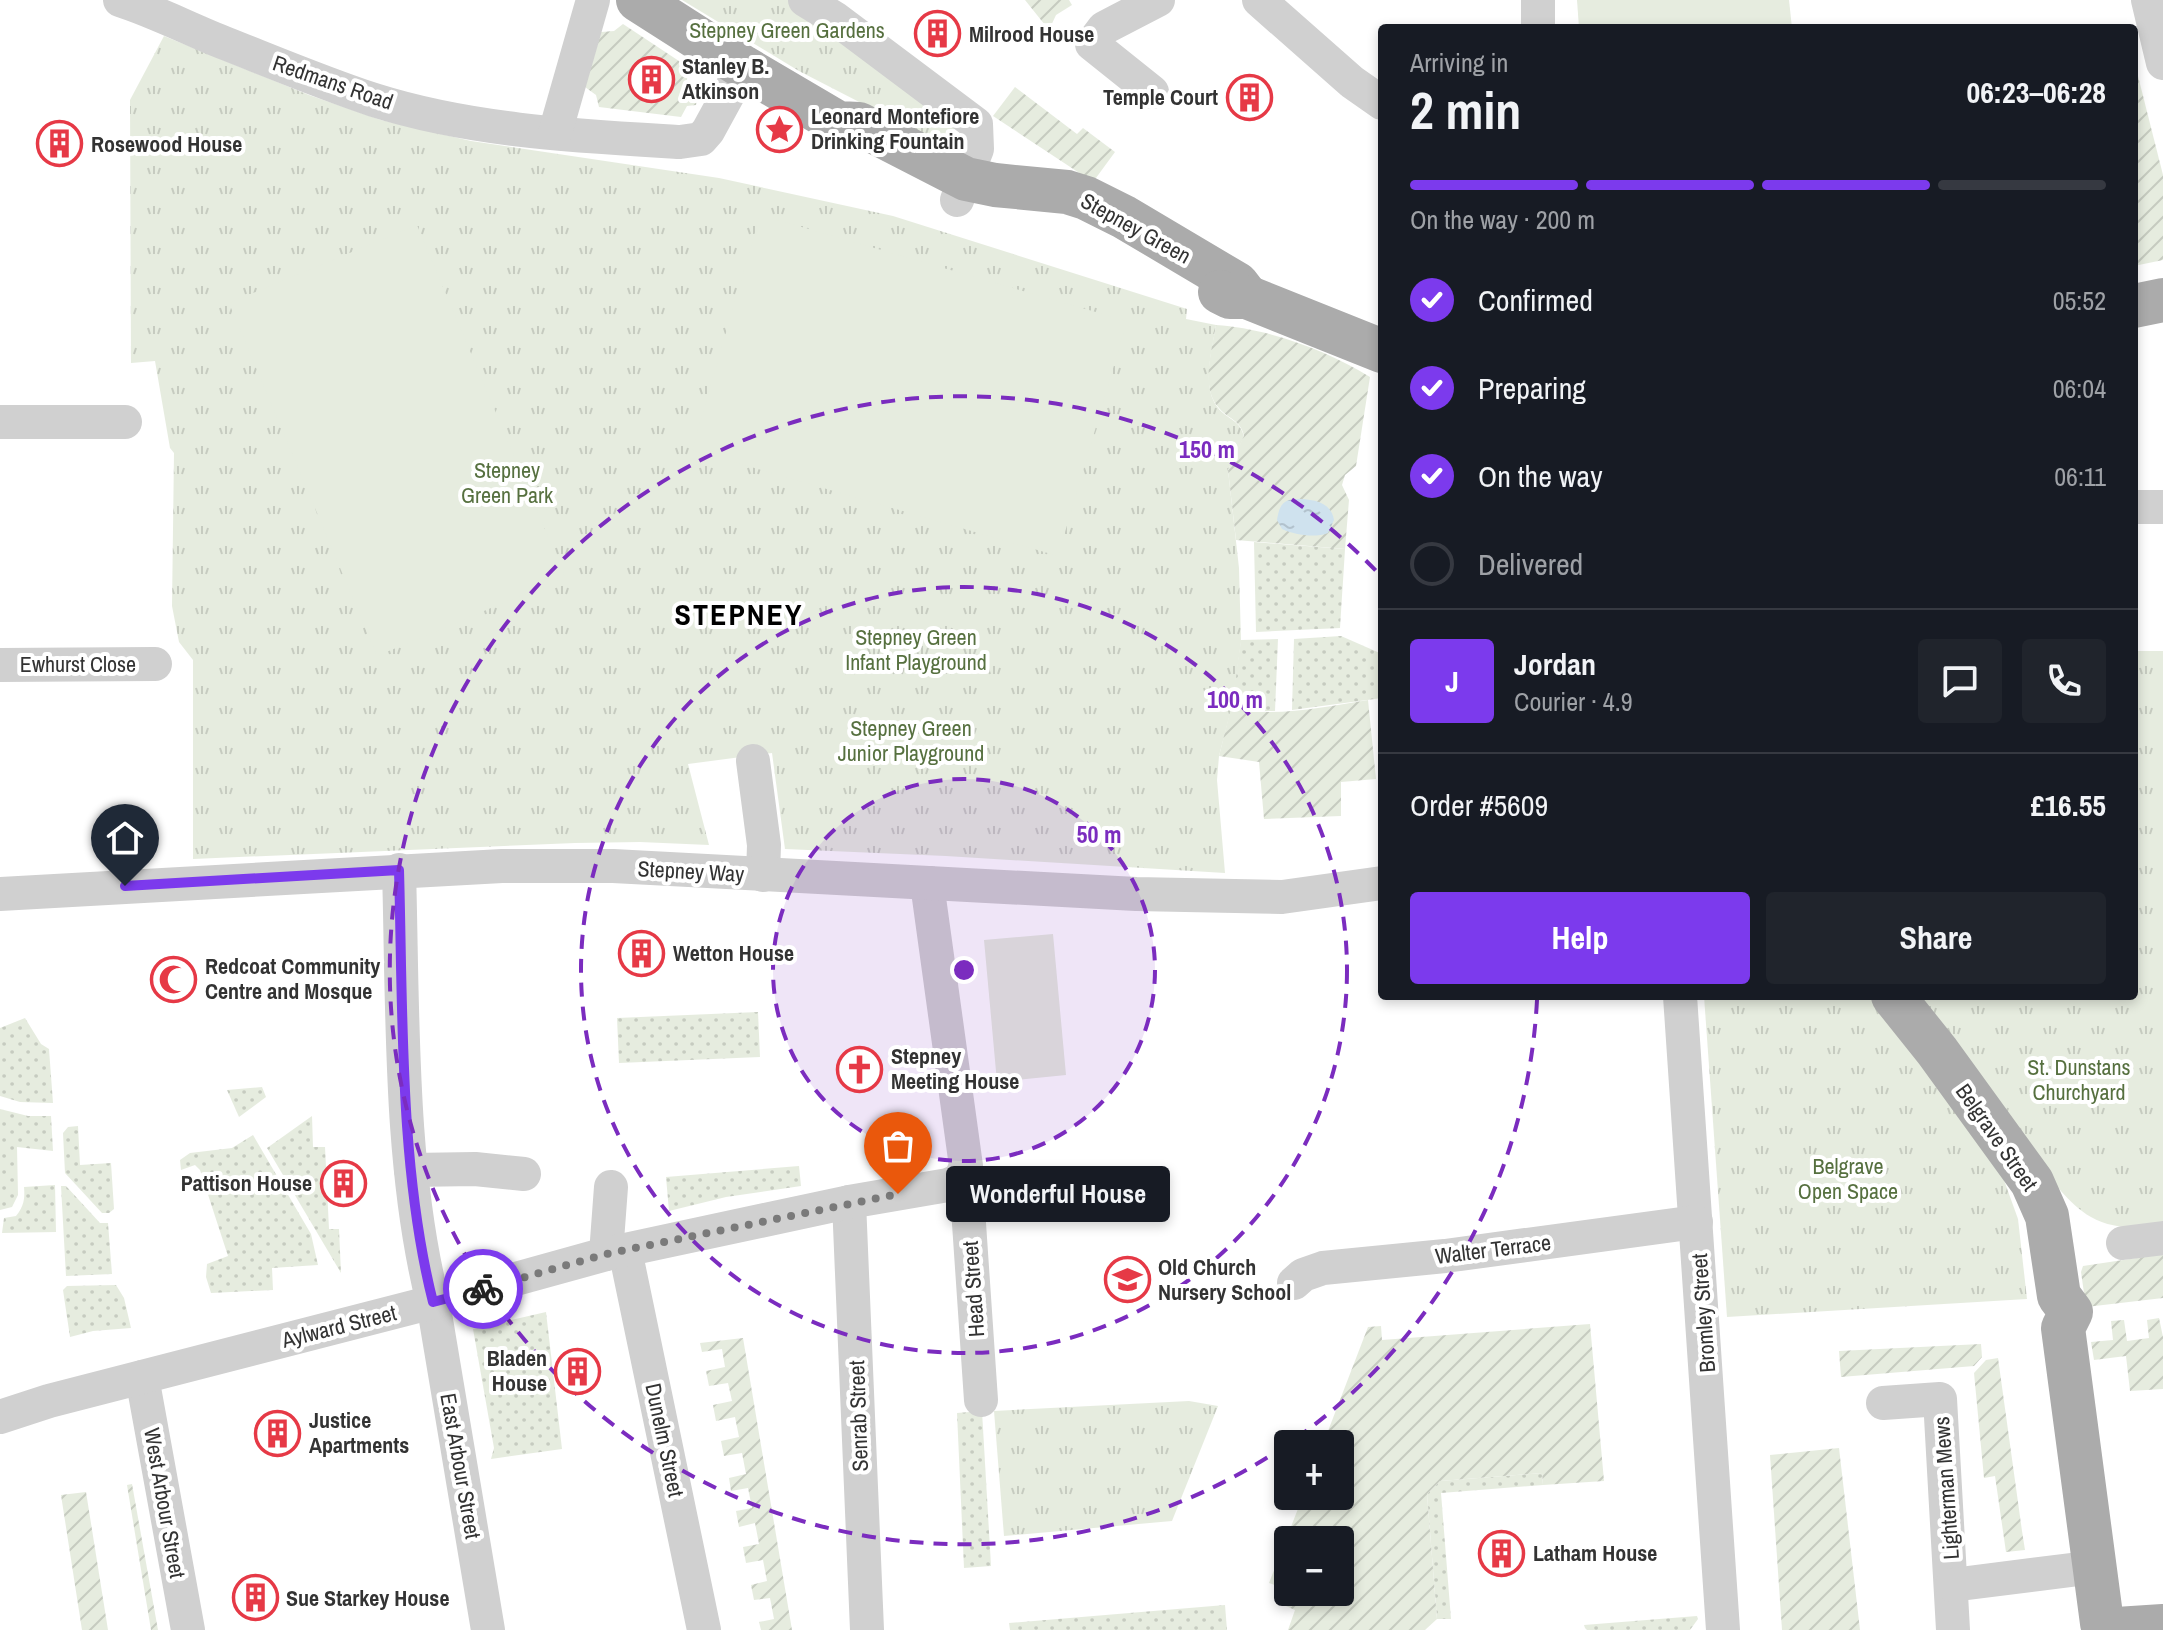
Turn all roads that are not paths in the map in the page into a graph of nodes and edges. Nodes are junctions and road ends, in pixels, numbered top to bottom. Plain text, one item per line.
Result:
1 (120, 0) edge
2 (593, 0) edge
3 (638, 0) edge
4 (805, 0) edge
5 (1259, 0) edge
6 (1538, 0) edge
7 (2148, 0) edge
8 (1148, 2) edge
9 (1538, 24) edge
10 (2163, 63) edge
11 (743, 67) junction
12 (1152, 92) dead end
13 (1378, 100) edge
14 (555, 133) junction
15 (962, 190) junction
16 (2163, 300) edge
17 (2138, 305) edge
18 (1378, 349) edge
19 (0, 422) edge
20 (125, 422) dead end
21 (2138, 507) edge
22 (2163, 507) edge
23 (155, 664) dead end
24 (0, 665) edge
25 (753, 761) dead end
26 (399, 870) junction
27 (763, 875) junction
28 (930, 883) junction
29 (1378, 884) edge
30 (0, 894) edge
31 (1680, 1000) edge
32 (1896, 1000) edge
33 (411, 1170) junction
34 (524, 1174) dead end
35 (960, 1180) junction
36 (611, 1187) dead end
37 (849, 1202) junction
38 (1696, 1222) junction
39 (2163, 1238) edge
40 (2123, 1243) dead end
41 (616, 1252) junction
42 (1294, 1283) dead end
43 (433, 1302) junction
44 (142, 1377) junction
45 (981, 1400) dead end
46 (1883, 1403) dead end
47 (0, 1417) edge
48 (2095, 1567) junction
49 (1952, 1585) junction
50 (2102, 1626) edge
51 (2163, 1626) edge
52 (188, 1630) edge
53 (488, 1630) edge
54 (704, 1630) edge
55 (867, 1630) edge
56 (1723, 1630) edge
57 (1953, 1630) edge

1 - 14 street, Redmans Road
2 - 14 street
3 - 11 main road, Stepney Green
4 - 15 street
5 - 13 street
6 - 9 street
7 - 10 street
8 - 12 street
11 - 14 street, Redmans Road
11 - 15 main road, Stepney Green
15 - 18 main road, Stepney Green
16 - 17 main road
19 - 20 street
21 - 22 street
23 - 24 street, Ewhurst Close
25 - 27 street
26 - 27 street, Stepney Way
26 - 30 street, Stepney Way
26 - 33 street, East Arbour Street
27 - 28 street, Stepney Way
28 - 29 street, Stepney Way
28 - 35 street, Head Street
31 - 38 street, Bromley Street
32 - 48 main road, Belgrave Street
33 - 34 street
33 - 43 street, East Arbour Street
35 - 37 street, Aylward Street
35 - 45 street, Head Street
36 - 41 street, Dunelm Street
37 - 41 street, Aylward Street
37 - 55 street, Senrab Street
38 - 42 street, Walter Terrace
38 - 56 street, Bromley Street
39 - 40 street
41 - 43 street, Aylward Street
41 - 54 street, Dunelm Street
43 - 44 street, Aylward Street
43 - 53 street, East Arbour Street
44 - 47 street, Aylward Street
44 - 52 street, West Arbour Street
46 - 49 street, Lighterman Mews
48 - 49 street, Lighterman Mews
48 - 50 main road, Belgrave Street
49 - 57 street, Lighterman Mews
50 - 51 main road

